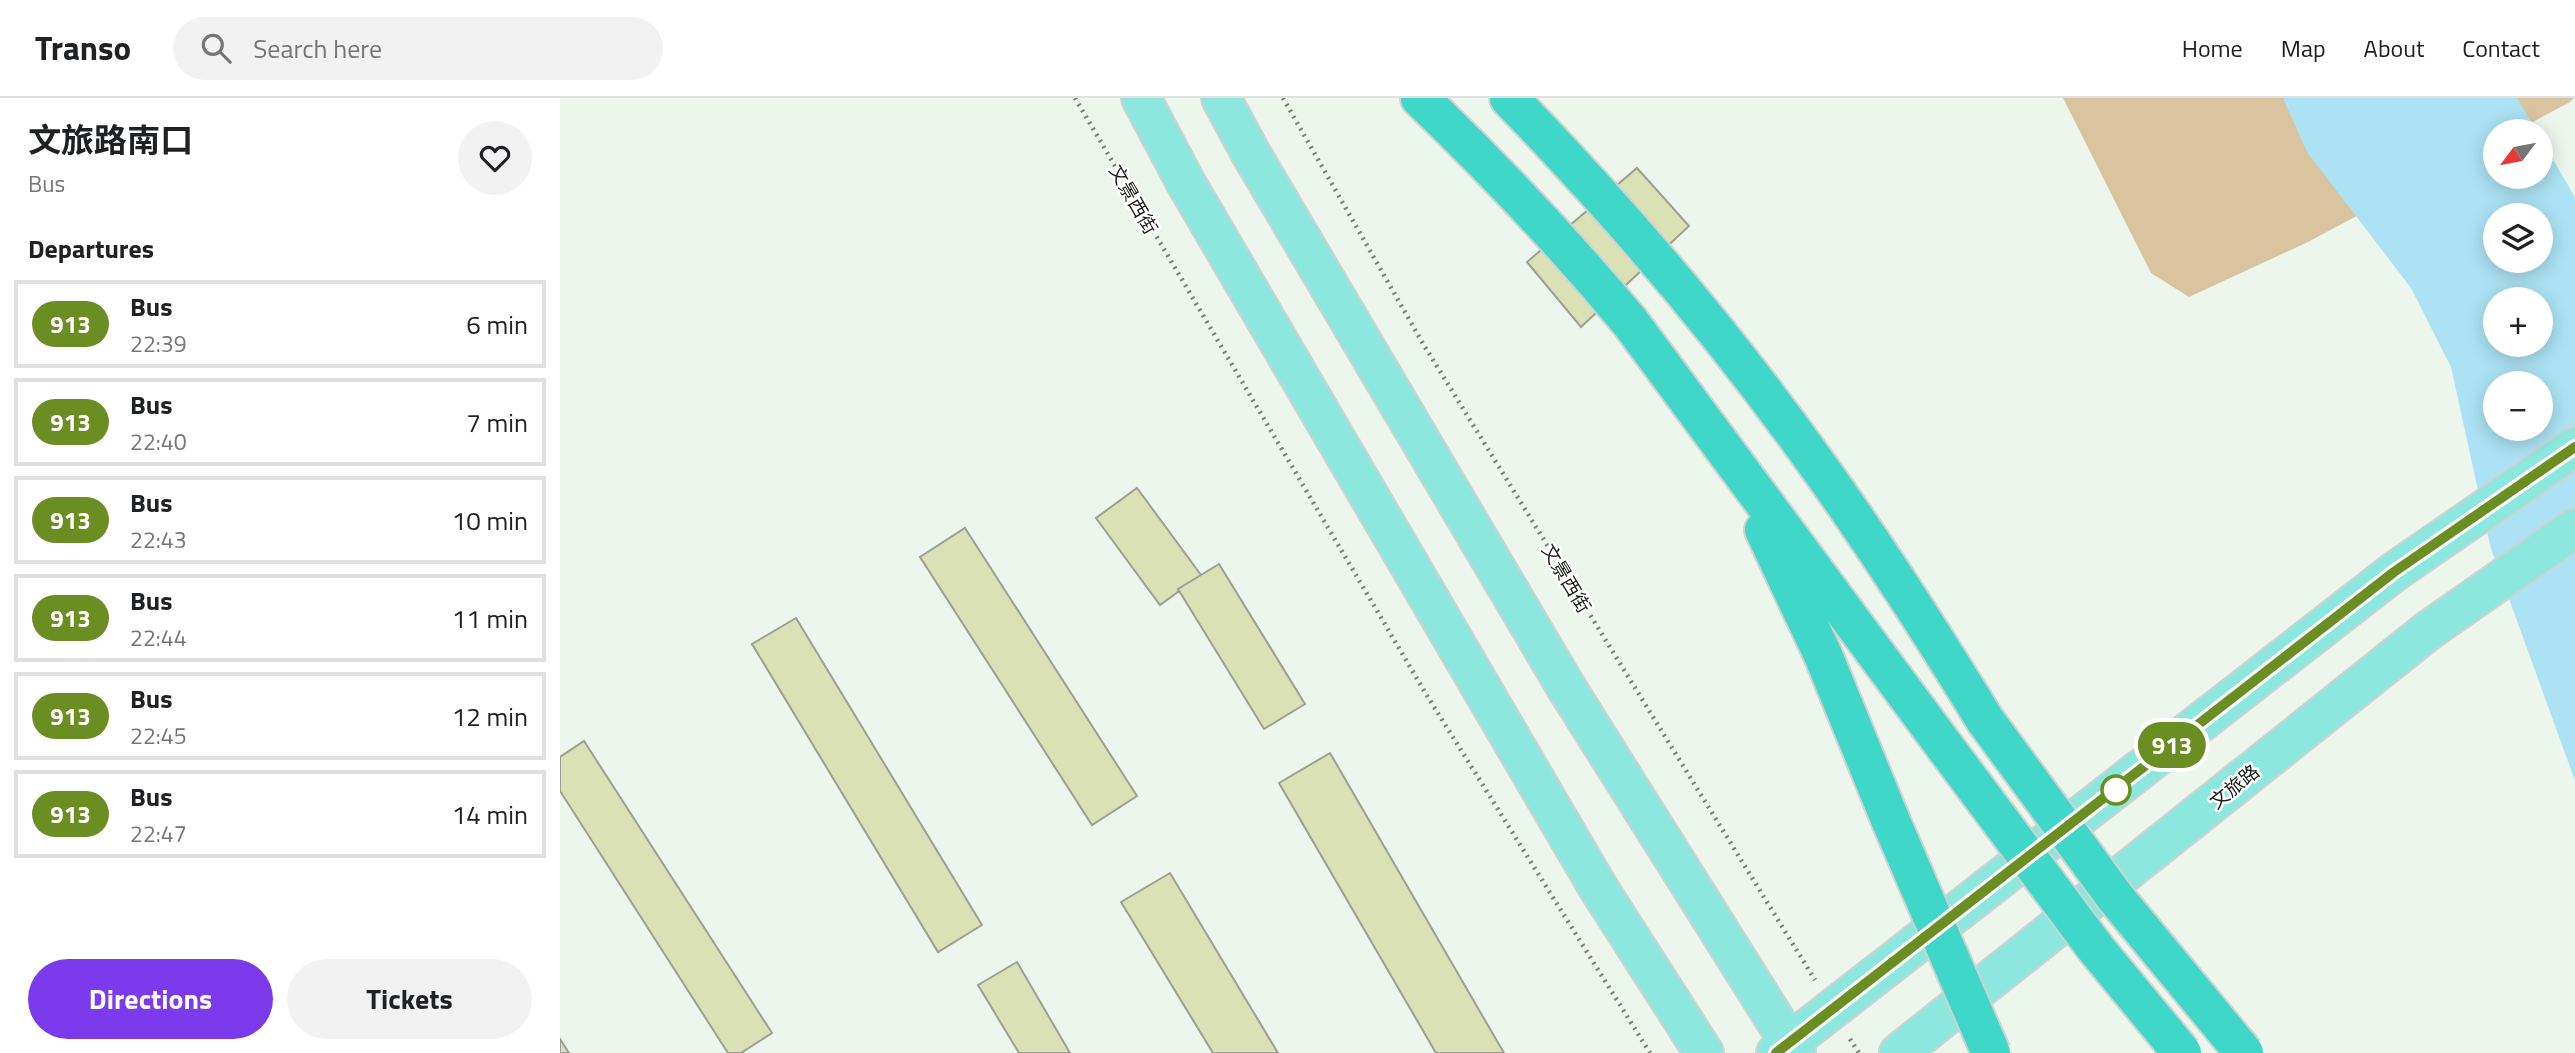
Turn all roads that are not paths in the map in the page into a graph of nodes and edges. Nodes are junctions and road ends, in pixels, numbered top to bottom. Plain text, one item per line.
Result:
1 (1141, 98) edge
2 (1221, 98) edge
3 (1420, 98) edge
4 (1509, 98) edge
5 (2575, 447) edge
6 (1725, 449) junction
7 (2575, 528) edge
8 (1788, 1050) edge
9 (1704, 1053) edge
10 (1899, 1053) edge
11 (1991, 1053) edge
12 (2182, 1053) edge
13 (2244, 1053) edge

1 - 9 main road
2 - 8 main road
3 - 6 highway
4 - 13 highway, bridge
5 - 8 main road
6 - 11 highway, bridge
6 - 12 highway, bridge
7 - 10 main road, 文旅路

